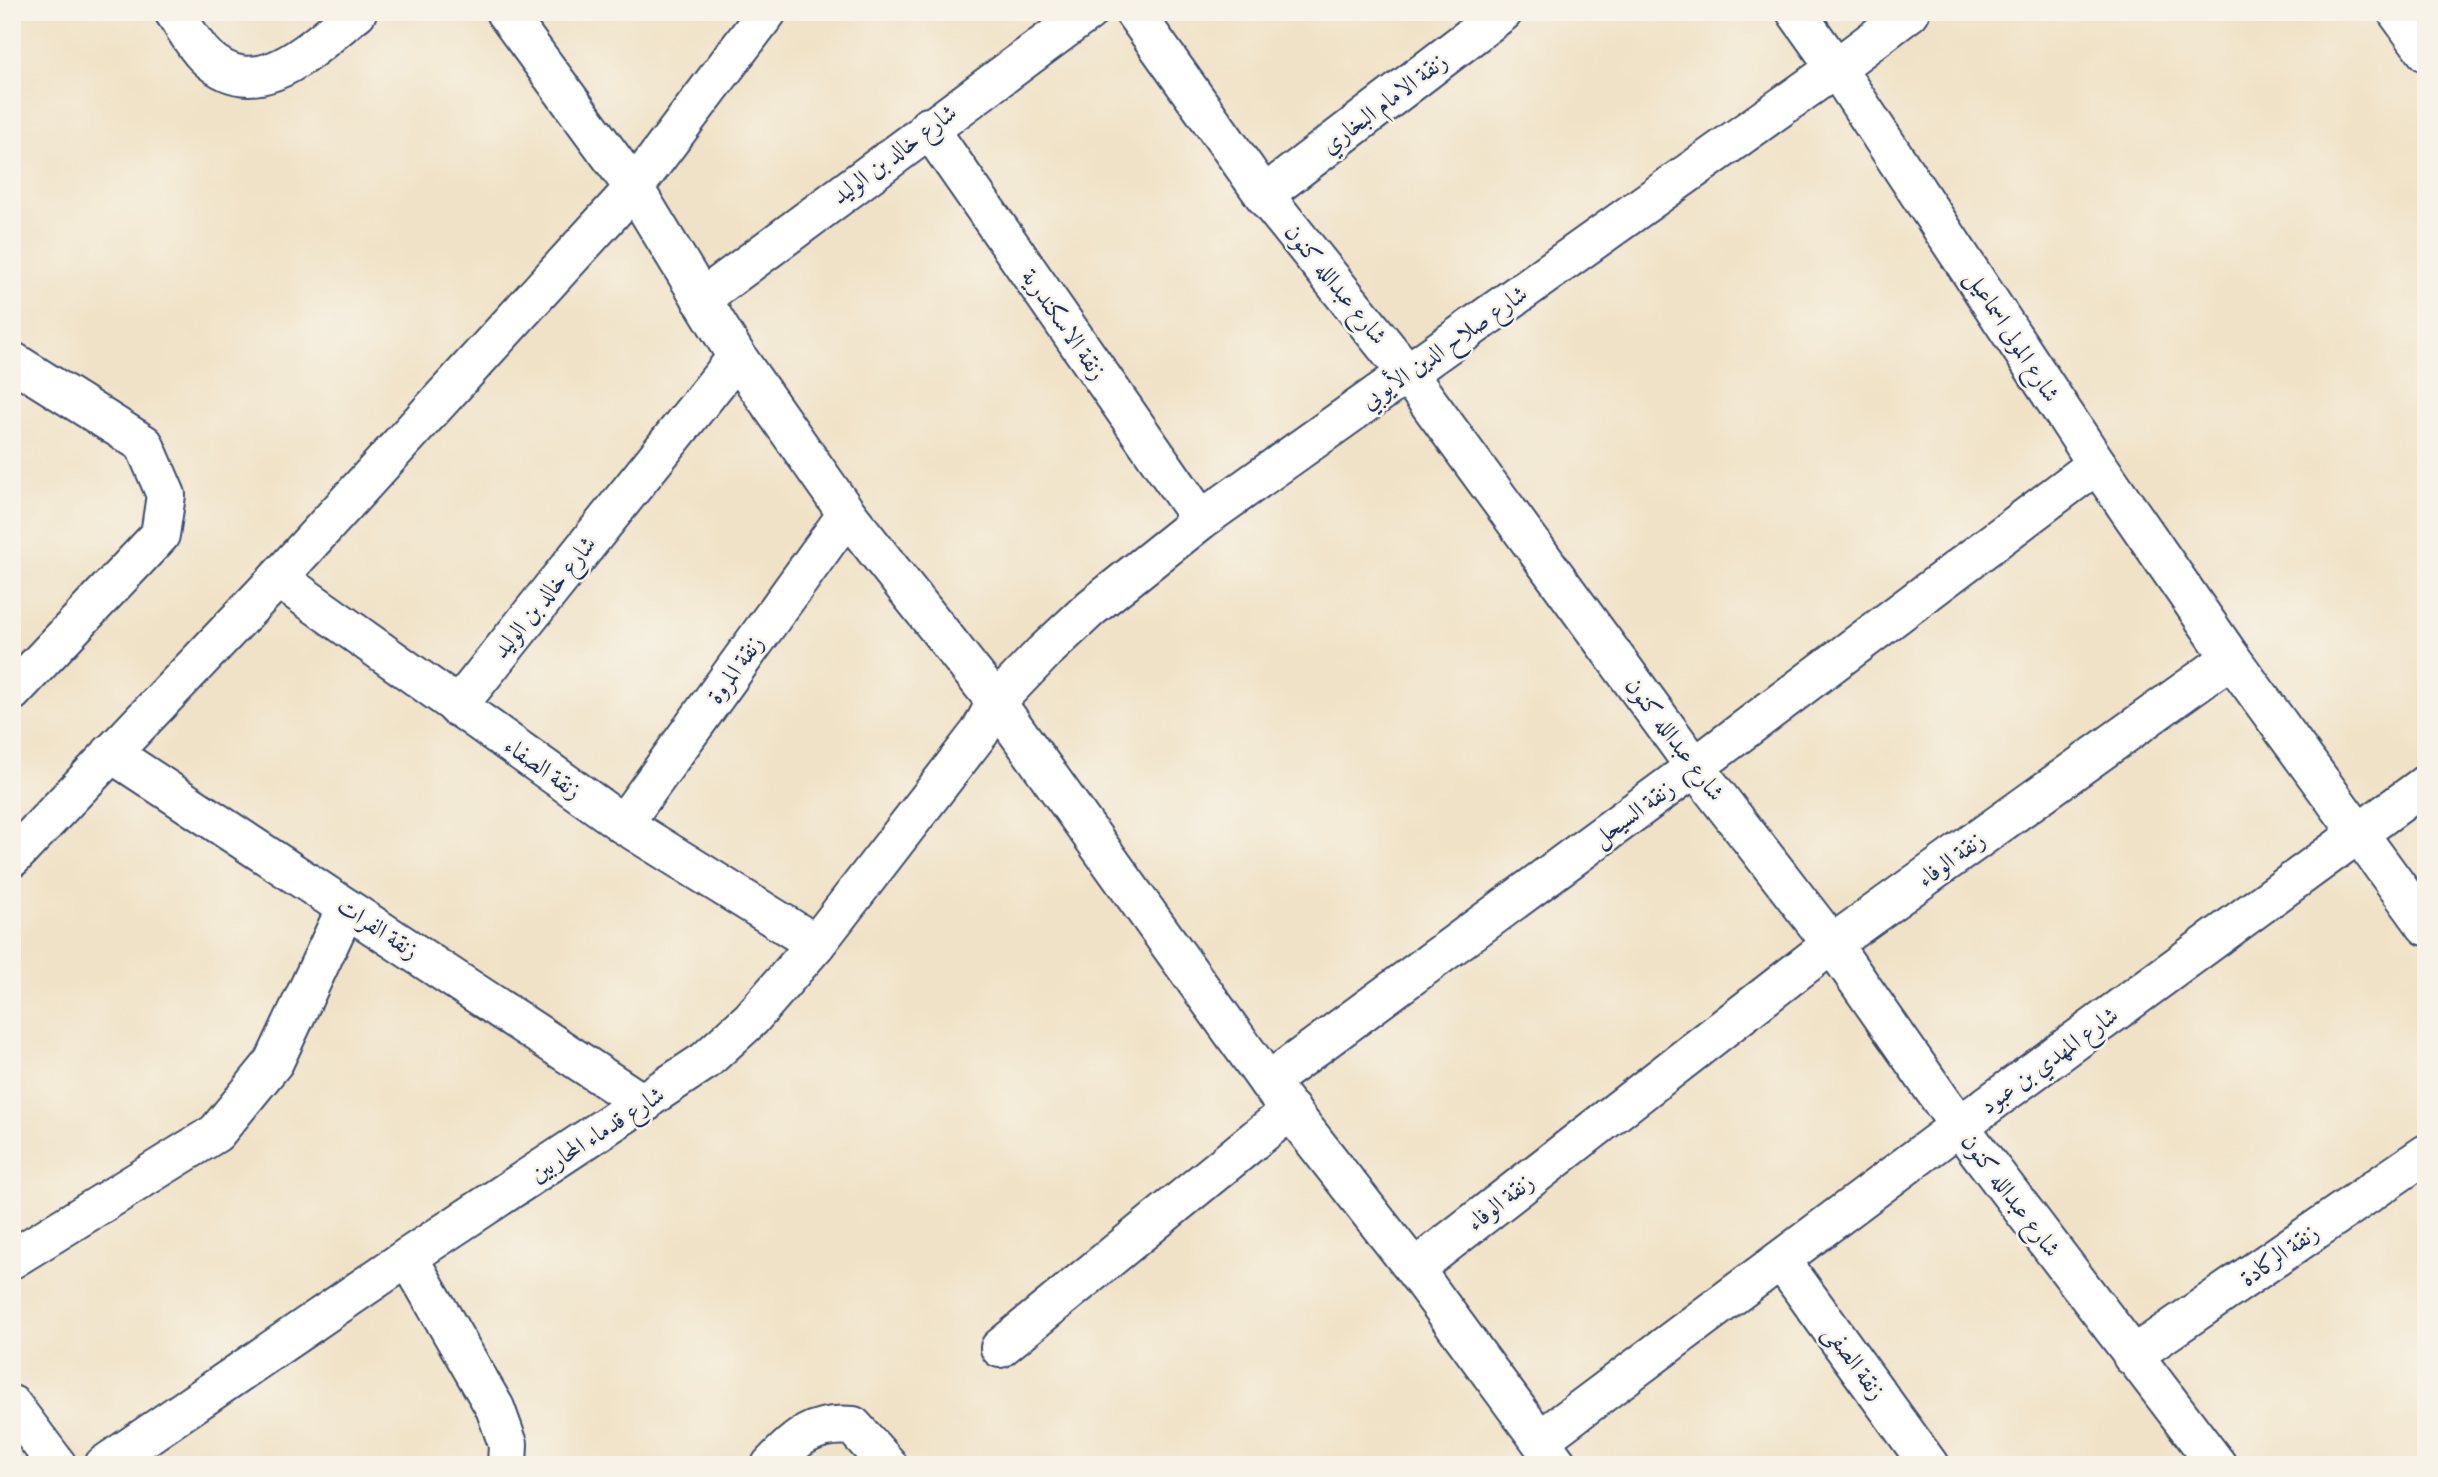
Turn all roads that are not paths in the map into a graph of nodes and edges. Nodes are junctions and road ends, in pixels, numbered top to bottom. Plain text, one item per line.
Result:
1 (174, 12) edge
2 (357, 12) edge
3 (505, 12) edge
4 (767, 12) edge
5 (1088, 12) edge
6 (1134, 12) edge
7 (1503, 12) edge
8 (1796, 12) edge
9 (1910, 12) edge
10 (2397, 12) edge
11 (2426, 52) edge
12 (1836, 68) junction
13 (928, 127) junction
14 (634, 188) junction
15 (1264, 195) junction
16 (701, 299) junction
17 (737, 357) junction
18 (12, 362) edge
19 (1407, 373) junction
20 (2097, 464) junction
21 (846, 514) junction
22 (1200, 520) junction
23 (278, 578) junction
24 (2231, 658) junction
25 (12, 692) edge
26 (996, 702) junction
27 (457, 707) junction
28 (111, 753) junction
29 (1695, 767) junction
30 (2426, 784) edge
31 (623, 824) junction
32 (2358, 834) junction
33 (12, 858) edge
34 (346, 908) junction
35 (2426, 926) edge
36 (816, 944) junction
37 (1832, 944) junction
38 (1279, 1096) junction
39 (644, 1104) junction
40 (1959, 1126) junction
41 (2426, 1154) edge
42 (408, 1257) junction
43 (12, 1259) edge
44 (1781, 1260) junction
45 (1415, 1269) junction
46 (1000, 1348) dead end
47 (2132, 1356) junction
48 (12, 1405) edge
49 (1549, 1452) edge
50 (57, 1465) edge
51 (104, 1465) edge
52 (507, 1465) edge
53 (771, 1465) edge
54 (888, 1465) edge
55 (1929, 1465) edge
56 (2217, 1465) edge

1 - 2 street
3 - 14 street
4 - 14 street
5 - 13 street, شارع خالد بن الوليد
6 - 15 street, شارع عبدالله كنون
7 - 15 street, زنقة الامام البخاري
8 - 12 street, شارع المولى اسماعيل
9 - 12 street, شارع صلاح الدين الأيوبي
10 - 11 street
12 - 19 street, شارع صلاح الدين الأيوبي
12 - 20 street, شارع المولى اسماعيل
13 - 16 street, شارع خالد بن الوليد
13 - 22 street, زنقة الاسكندرية
14 - 16 street
14 - 23 street
15 - 19 street, شارع عبدالله كنون
16 - 17 street
17 - 21 street
17 - 27 street, شارع خالد بن الوليد
18 - 25 street
19 - 22 street, شارع صلاح الدين الأيوبي
19 - 29 street, شارع عبدالله كنون
20 - 24 street, شارع المولى اسماعيل
20 - 29 street, زنقة السيحل
21 - 26 street
21 - 31 street, زنقة المروة
22 - 26 street, شارع صلاح الدين الأيوبي
23 - 27 street, زنقة الصفاء
23 - 28 street
24 - 32 street
24 - 37 street, زنقة الوفاء
26 - 36 street, شارع قدماء المحاربين
26 - 38 street
27 - 31 street, زنقة الصفاء
28 - 33 street
28 - 34 street, زنقة الفرات
29 - 37 street, شارع عبدالله كنون
29 - 38 street, زنقة السيحل
30 - 32 street, شارع المهدي بن عبود
31 - 36 street, زنقة الصفاء
32 - 35 street
32 - 40 street, شارع المهدي بن عبود
34 - 39 street, زنقة الفرات
34 - 43 street
36 - 39 street, شارع قدماء المحاربين
37 - 40 street, شارع عبدالله كنون
37 - 45 street, زنقة الوفاء
38 - 45 street
38 - 46 street, زنقة السيحل
39 - 42 street, شارع قدماء المحاربين
40 - 44 street, شارع المهدي بن عبود
40 - 47 street, شارع عبدالله كنون
41 - 47 street, زنقة الركادة
42 - 51 street, شارع قدماء المحاربين
42 - 52 street
44 - 49 street, شارع المهدي بن عبود
44 - 55 street, زنقة الصفى
45 - 49 street
47 - 56 street, شارع عبدالله كنون
48 - 50 street
53 - 54 street

